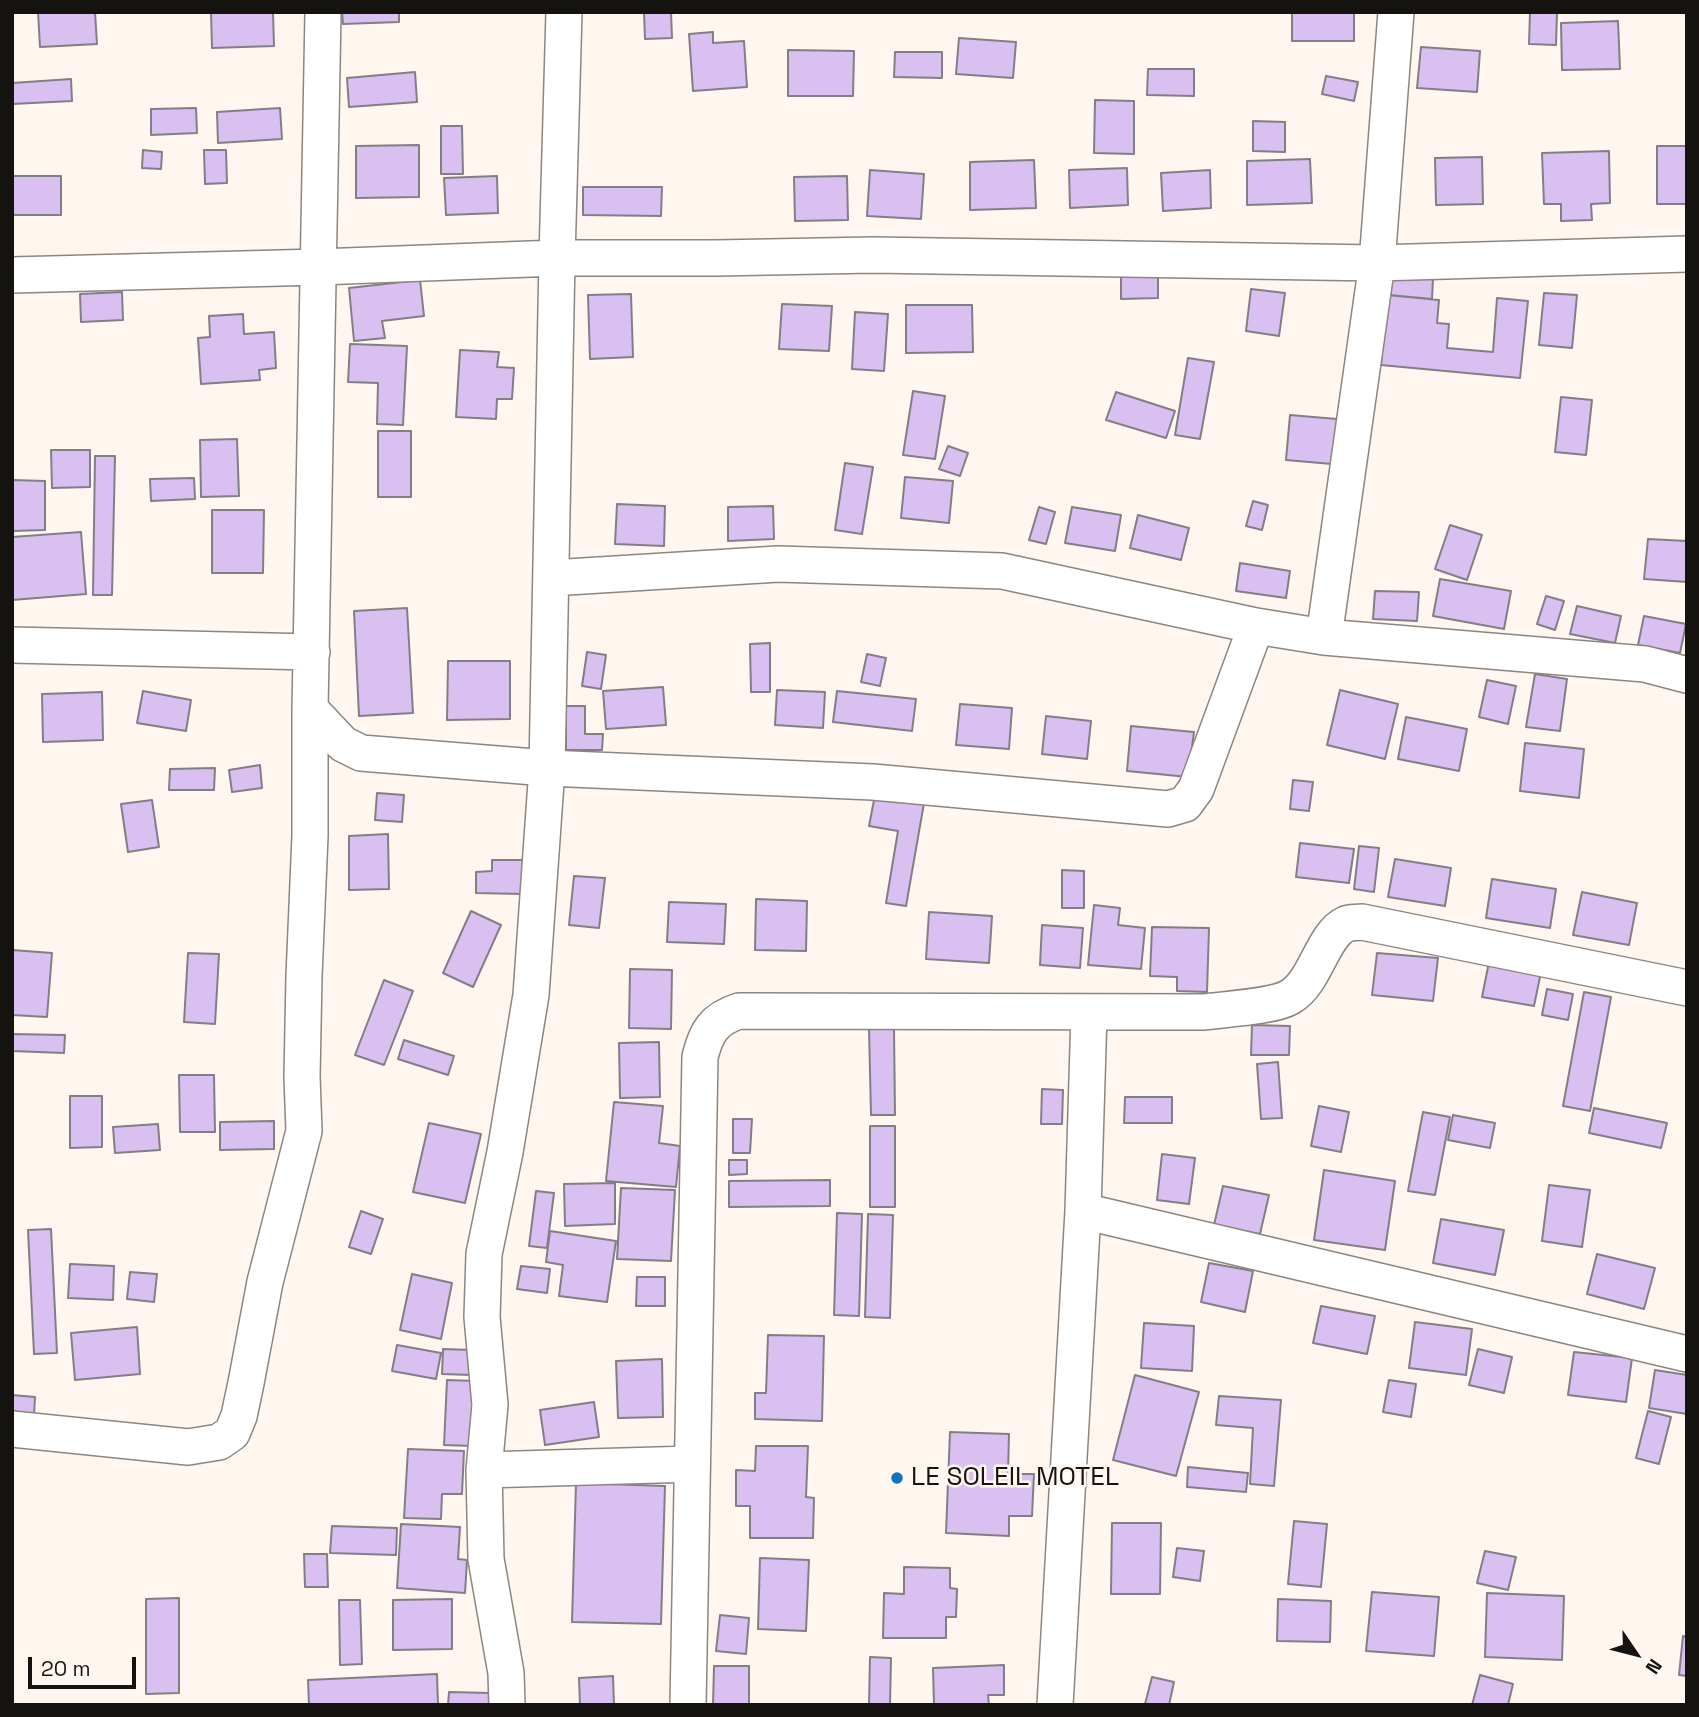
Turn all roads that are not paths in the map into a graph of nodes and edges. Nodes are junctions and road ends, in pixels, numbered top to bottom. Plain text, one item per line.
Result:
1 (323, 12) edge
2 (564, 12) edge
3 (1396, 12) edge
4 (1687, 254) edge
5 (557, 258) junction
6 (1377, 263) junction
7 (319, 267) junction
8 (12, 275) edge
9 (551, 578) junction
10 (1256, 626) junction
11 (1324, 637) junction
12 (12, 645) edge
13 (312, 652) junction
14 (1687, 675) edge
15 (310, 709) junction
16 (547, 768) junction
17 (1687, 988) edge
18 (1089, 1013) junction
19 (1083, 1211) junction
20 (1687, 1354) edge
21 (12, 1429) edge
22 (692, 1464) junction
23 (484, 1470) junction
24 (507, 1705) edge
25 (688, 1705) edge
26 (1055, 1705) edge

1 - 7 street
2 - 5 street
3 - 6 street
4 - 6 street
5 - 6 street
5 - 7 street
5 - 9 street
6 - 11 street
7 - 8 street
7 - 13 street
9 - 10 street
9 - 16 street
10 - 11 street
10 - 16 street
11 - 14 street
12 - 13 street
13 - 15 street
15 - 16 street
15 - 21 street
16 - 23 street
17 - 18 street
18 - 19 street
18 - 22 street
19 - 20 street
19 - 26 street
22 - 23 street
22 - 25 street
23 - 24 street

